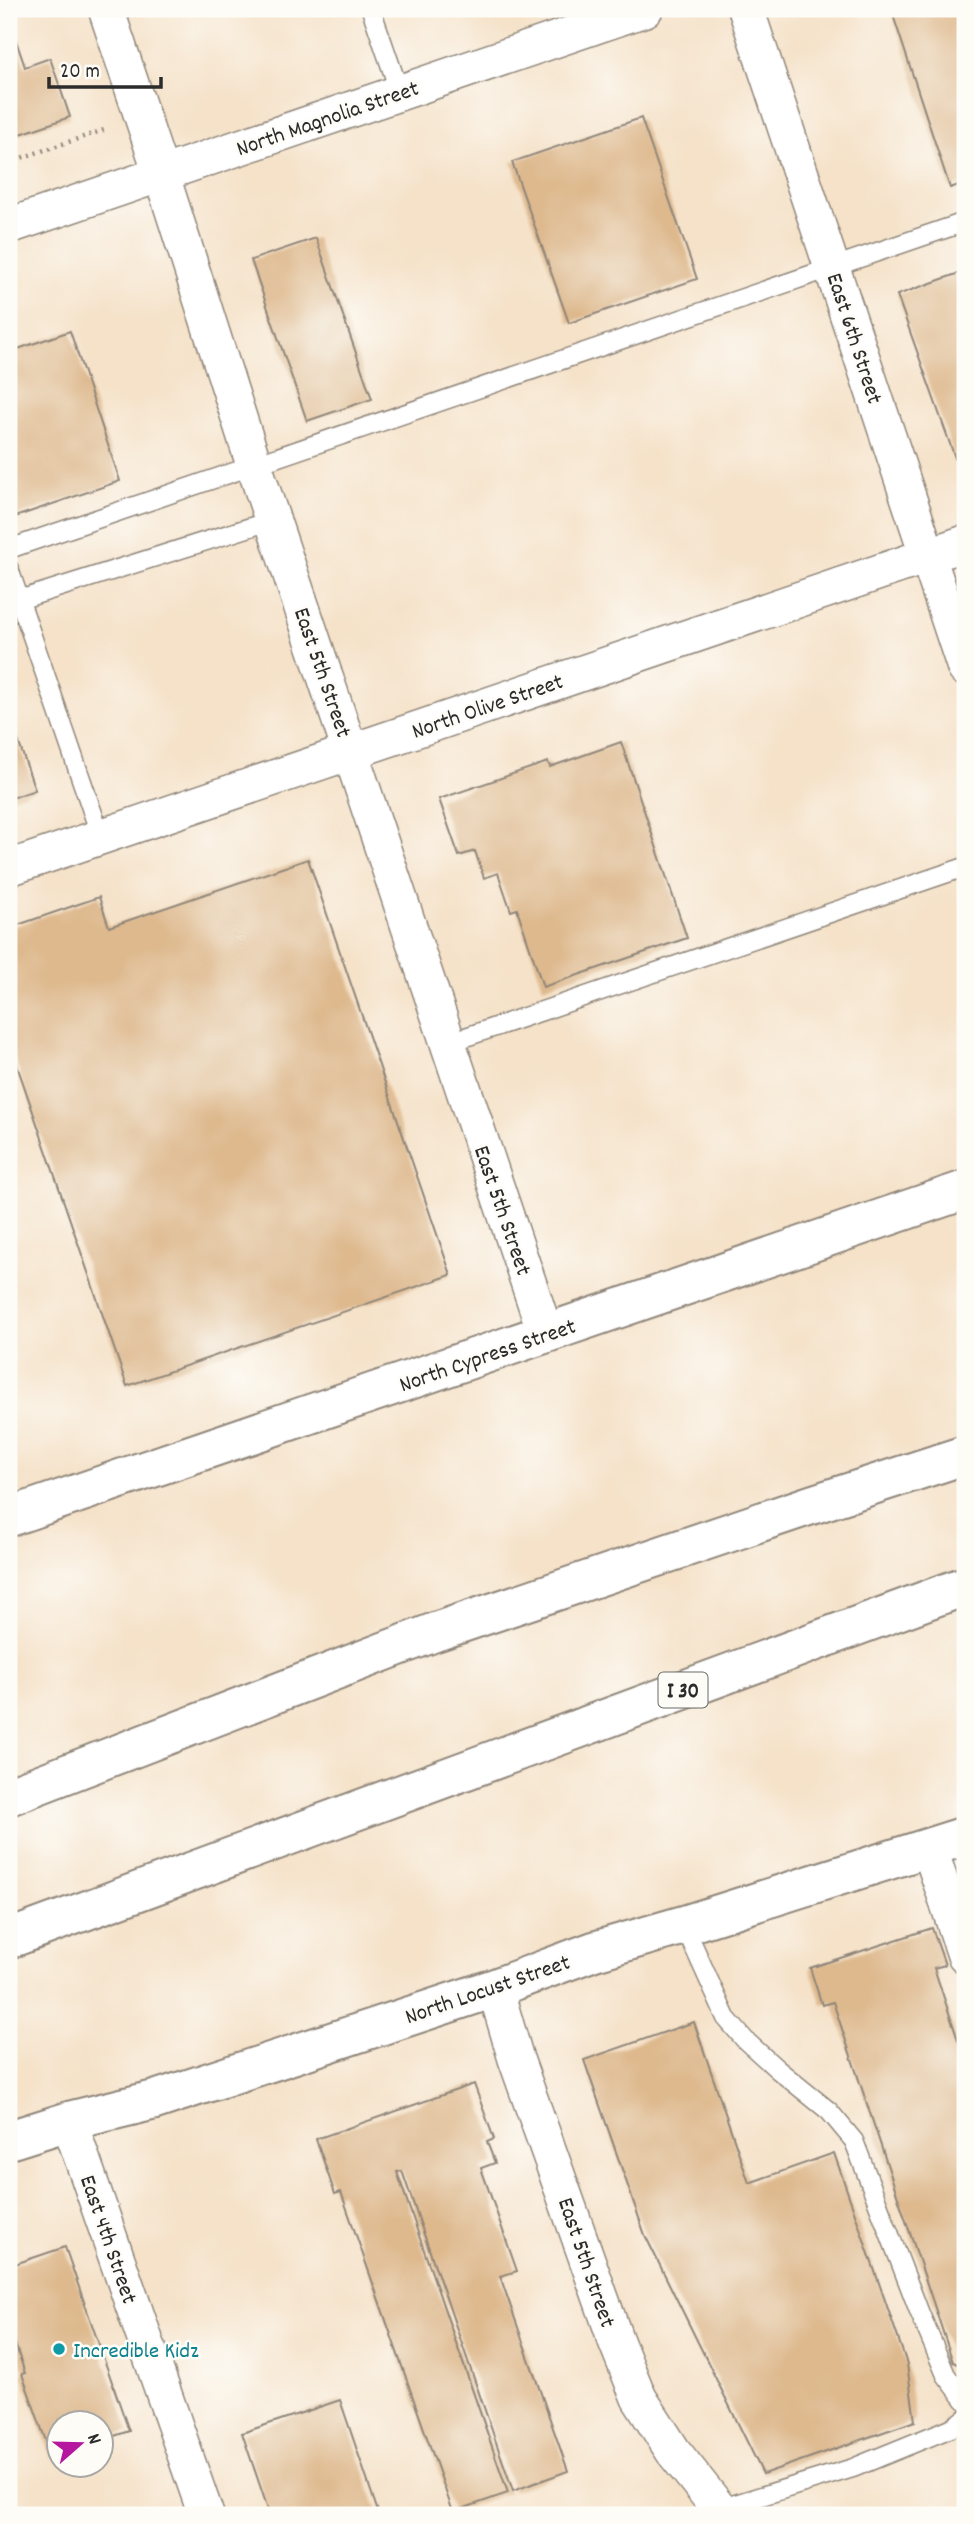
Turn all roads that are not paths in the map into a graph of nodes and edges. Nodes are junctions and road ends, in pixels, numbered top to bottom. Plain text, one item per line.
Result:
1 (106, 9) edge
2 (371, 9) edge
3 (645, 9) edge
4 (746, 9) edge
5 (400, 93) junction
6 (162, 173) junction
7 (965, 222) edge
8 (9, 226) edge
9 (832, 267) junction
10 (254, 465) junction
11 (273, 520) junction
12 (965, 543) edge
13 (9, 549) edge
14 (928, 555) junction
15 (9, 569) edge
16 (19, 600) junction
17 (965, 668) edge
18 (351, 752) junction
19 (101, 837) junction
20 (965, 867) edge
21 (9, 868) edge
22 (449, 1043) junction
23 (965, 1190) edge
24 (546, 1335) junction
25 (965, 1455) edge
26 (9, 1517) edge
27 (965, 1586) edge
28 (9, 1796) edge
29 (965, 1836) edge
30 (929, 1847) junction
31 (684, 1925) junction
32 (9, 1939) edge
33 (963, 1940) edge
34 (495, 1988) junction
35 (69, 2121) junction
36 (9, 2140) edge
37 (965, 2400) edge
38 (965, 2419) edge
39 (722, 2512) edge
40 (206, 2515) edge

1 - 6 street, East 5th Street
2 - 5 lane
3 - 5 street, North Magnolia Street
4 - 9 street, East 6th Street
5 - 6 street, North Magnolia Street
6 - 8 street, North Magnolia Street
6 - 10 street, East 5th Street
7 - 9 lane
9 - 10 lane
9 - 14 street, East 6th Street
10 - 11 street, East 5th Street
10 - 13 lane
11 - 16 lane
11 - 18 street, East 5th Street
12 - 14 street, North Olive Street
14 - 17 street, East 6th Street
14 - 18 street, North Olive Street
15 - 16 lane
16 - 19 lane
18 - 19 street, North Olive Street
18 - 22 street, East 5th Street
19 - 21 street, North Olive Street
20 - 22 lane
22 - 24 street, East 5th Street
23 - 24 main road, North Cypress Street
24 - 26 main road, North Cypress Street
25 - 28 main road
27 - 32 main road, I 30
29 - 30 main road, North Locust Street
30 - 31 main road, North Locust Street
30 - 33 street
31 - 34 main road, North Locust Street
31 - 37 lane
34 - 35 main road, North Locust Street
34 - 39 street, East 5th Street
35 - 36 main road, North Locust Street
35 - 40 street, East 4th Street
38 - 39 lane

